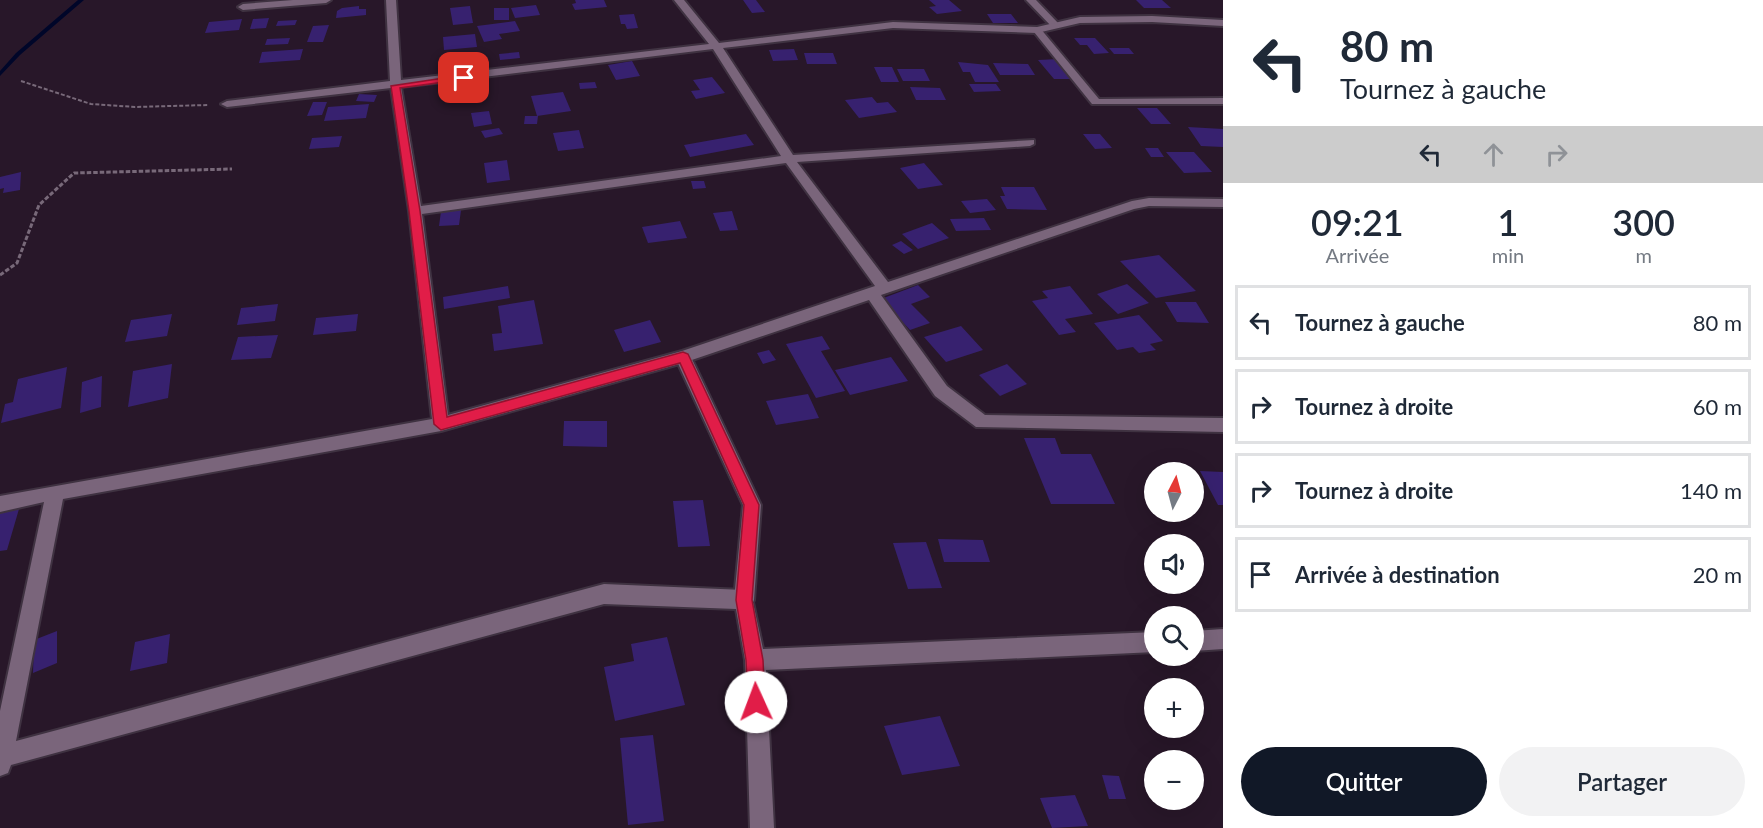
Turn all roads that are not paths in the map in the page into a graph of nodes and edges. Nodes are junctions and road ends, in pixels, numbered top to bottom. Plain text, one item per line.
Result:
1 (326, 0) edge
2 (391, 0) edge
3 (679, 0) edge
4 (1031, 0) edge
5 (243, 7) dead end
6 (1223, 23) edge
7 (1056, 26) junction
8 (1037, 30) junction
9 (716, 46) junction
10 (396, 86) junction
11 (1223, 101) edge
12 (227, 104) road end
13 (1030, 142) dead end
14 (789, 159) junction
15 (1223, 203) edge
16 (415, 211) junction
17 (879, 292) junction
18 (683, 357) junction
19 (441, 424) junction
20 (1223, 425) edge
21 (55, 492) junction
22 (0, 504) edge
23 (744, 600) junction
24 (1223, 639) edge
25 (1204, 640) edge
26 (1144, 642) edge
27 (755, 660) junction
28 (1, 762) edge
29 (762, 828) edge

1 - 5 street
2 - 10 street
3 - 9 street
4 - 7 street
6 - 7 street
7 - 8 street
8 - 9 street
8 - 11 street
9 - 10 street
9 - 14 street
10 - 12 street
10 - 16 street
13 - 14 street
14 - 16 street
14 - 17 street
15 - 17 street
16 - 19 street
17 - 18 street
17 - 20 street
18 - 19 street
18 - 23 street
19 - 21 street
21 - 22 street
21 - 28 street
23 - 27 street
23 - 28 street
24 - 25 street
26 - 27 street
27 - 29 street

